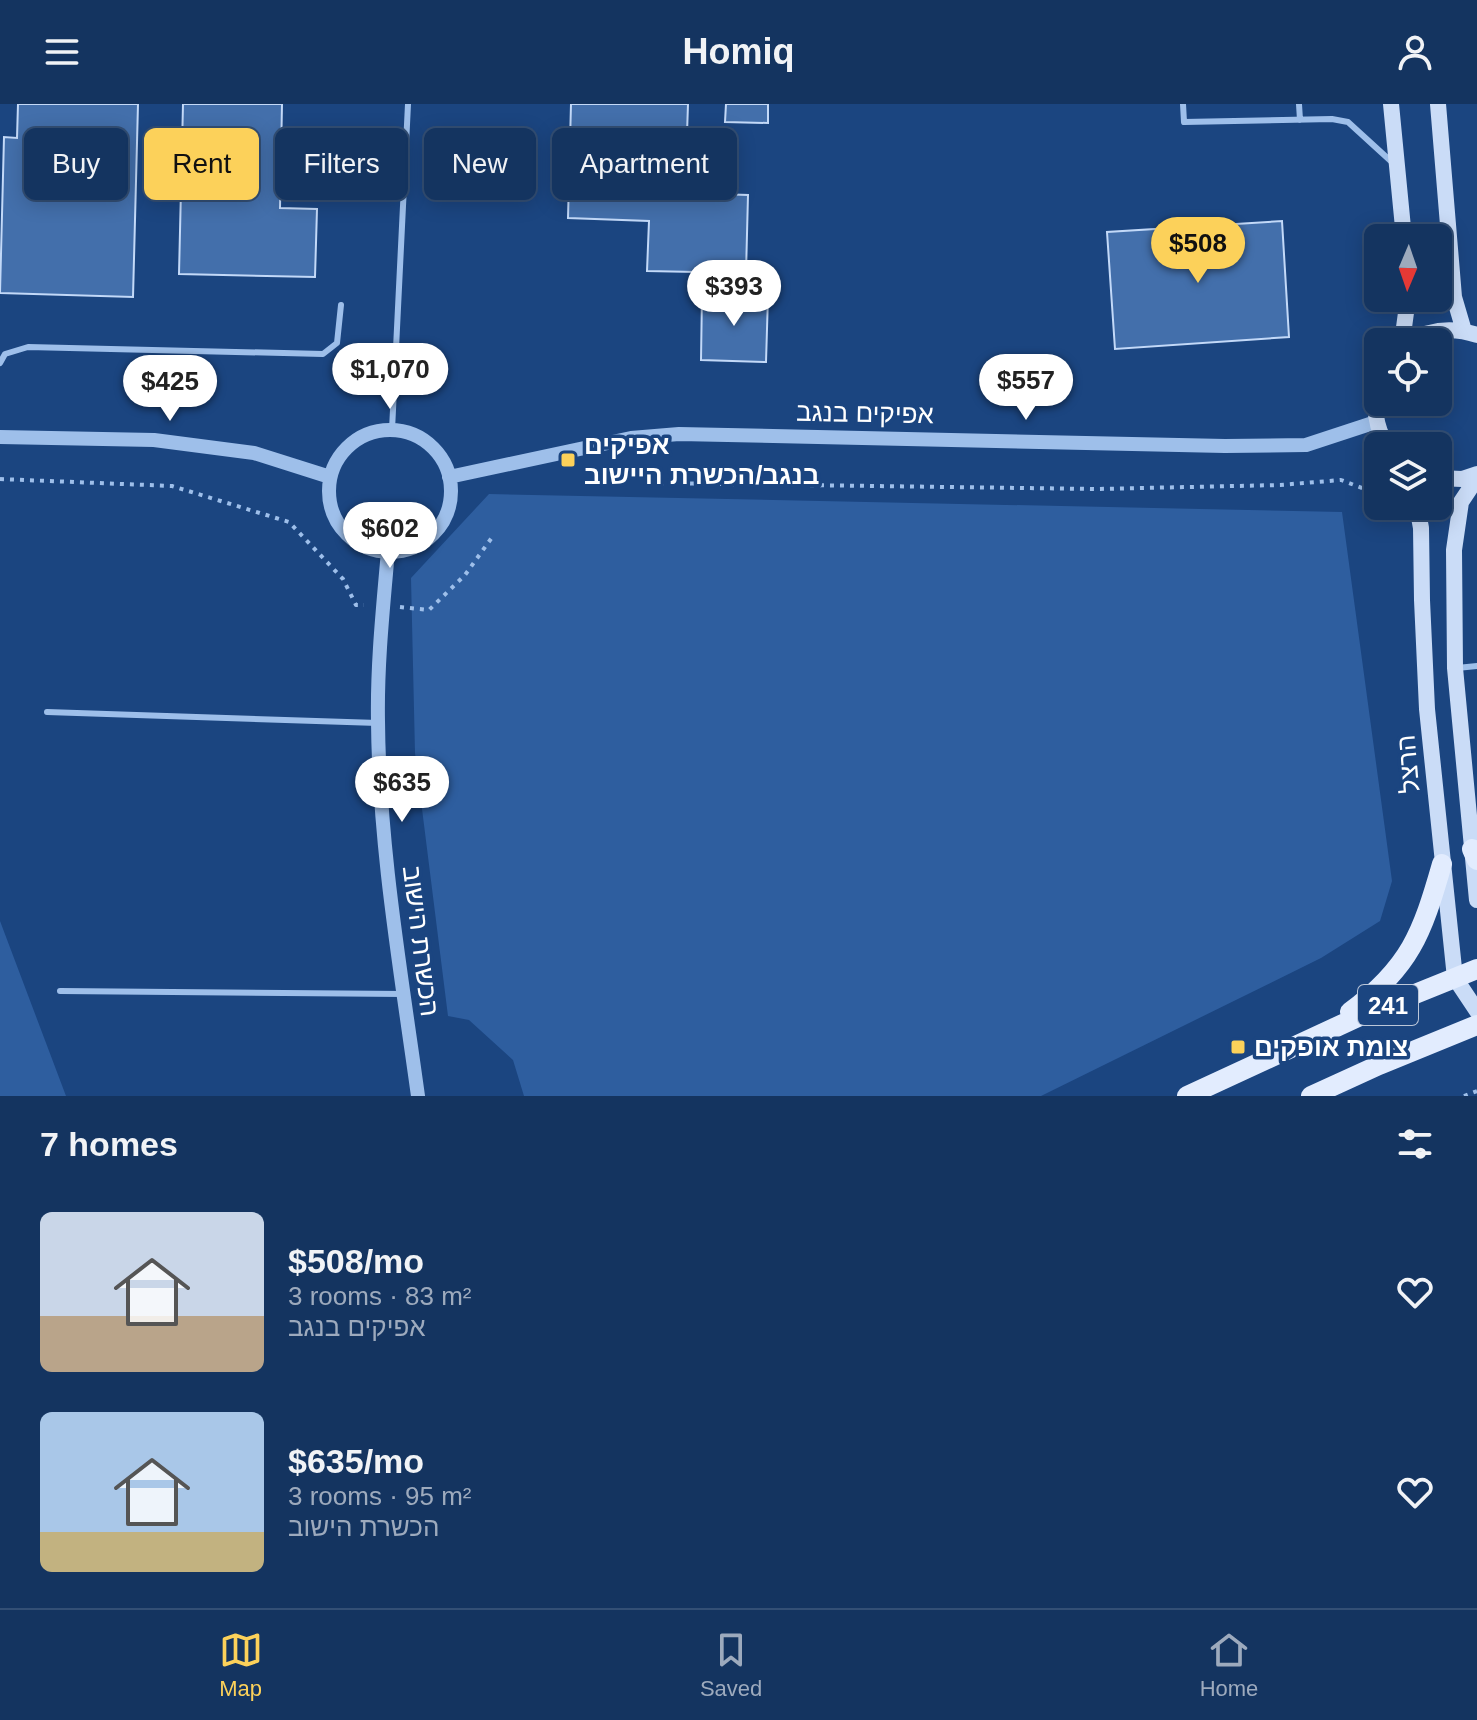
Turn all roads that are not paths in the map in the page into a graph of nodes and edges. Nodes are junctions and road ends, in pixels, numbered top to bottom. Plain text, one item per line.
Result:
1 (408, 104) edge
2 (1183, 104) edge
3 (1299, 104) edge
4 (1391, 104) edge
5 (1438, 104) edge
6 (1300, 120) junction
7 (1397, 167) junction
8 (1403, 224) edge
9 (341, 305) dead end
10 (1471, 333) edge
11 (0, 363) edge
12 (1375, 416) edge
13 (1376, 422) junction
14 (392, 430) junction
15 (1381, 432) edge
16 (0, 437) edge
17 (1477, 476) edge
18 (330, 477) junction
19 (449, 477) junction
20 (1452, 479) edge
21 (1420, 520) edge
22 (388, 551) junction
23 (1477, 666) edge
24 (1455, 668) junction
25 (47, 712) dead end
26 (378, 723) junction
27 (1475, 855) edge
28 (1442, 864) junction
29 (1477, 900) edge
30 (1477, 969) edge
31 (1455, 978) junction
32 (60, 991) dead end
33 (404, 994) junction
34 (1477, 1011) edge
35 (1477, 1025) edge
36 (1322, 1034) junction
37 (418, 1096) edge
38 (1187, 1096) edge
39 (1311, 1096) edge

1 - 14 lane
2 - 6 lane
3 - 6 lane
4 - 7 main road
5 - 10 main road
6 - 7 lane
7 - 8 main road
9 - 11 lane
12 - 13 main road
13 - 15 main road
13 - 19 street, אפיקים בנגב
14 - 18 street
14 - 19 street
16 - 18 street
17 - 20 main road
17 - 24 main road
18 - 22 street
19 - 22 street
21 - 28 main road, הרצל
22 - 26 street, הכשרת הישוב
23 - 24 lane
24 - 27 main road
25 - 26 lane
26 - 33 street, הכשרת הישוב
27 - 29 main road
28 - 31 main road, הרצל
28 - 36 main road
30 - 31 main road, 241
31 - 34 main road, הרצל
31 - 36 main road, 241
32 - 33 lane
33 - 37 street, הכשרת הישוב
35 - 39 main road, 241
36 - 38 main road, 241

